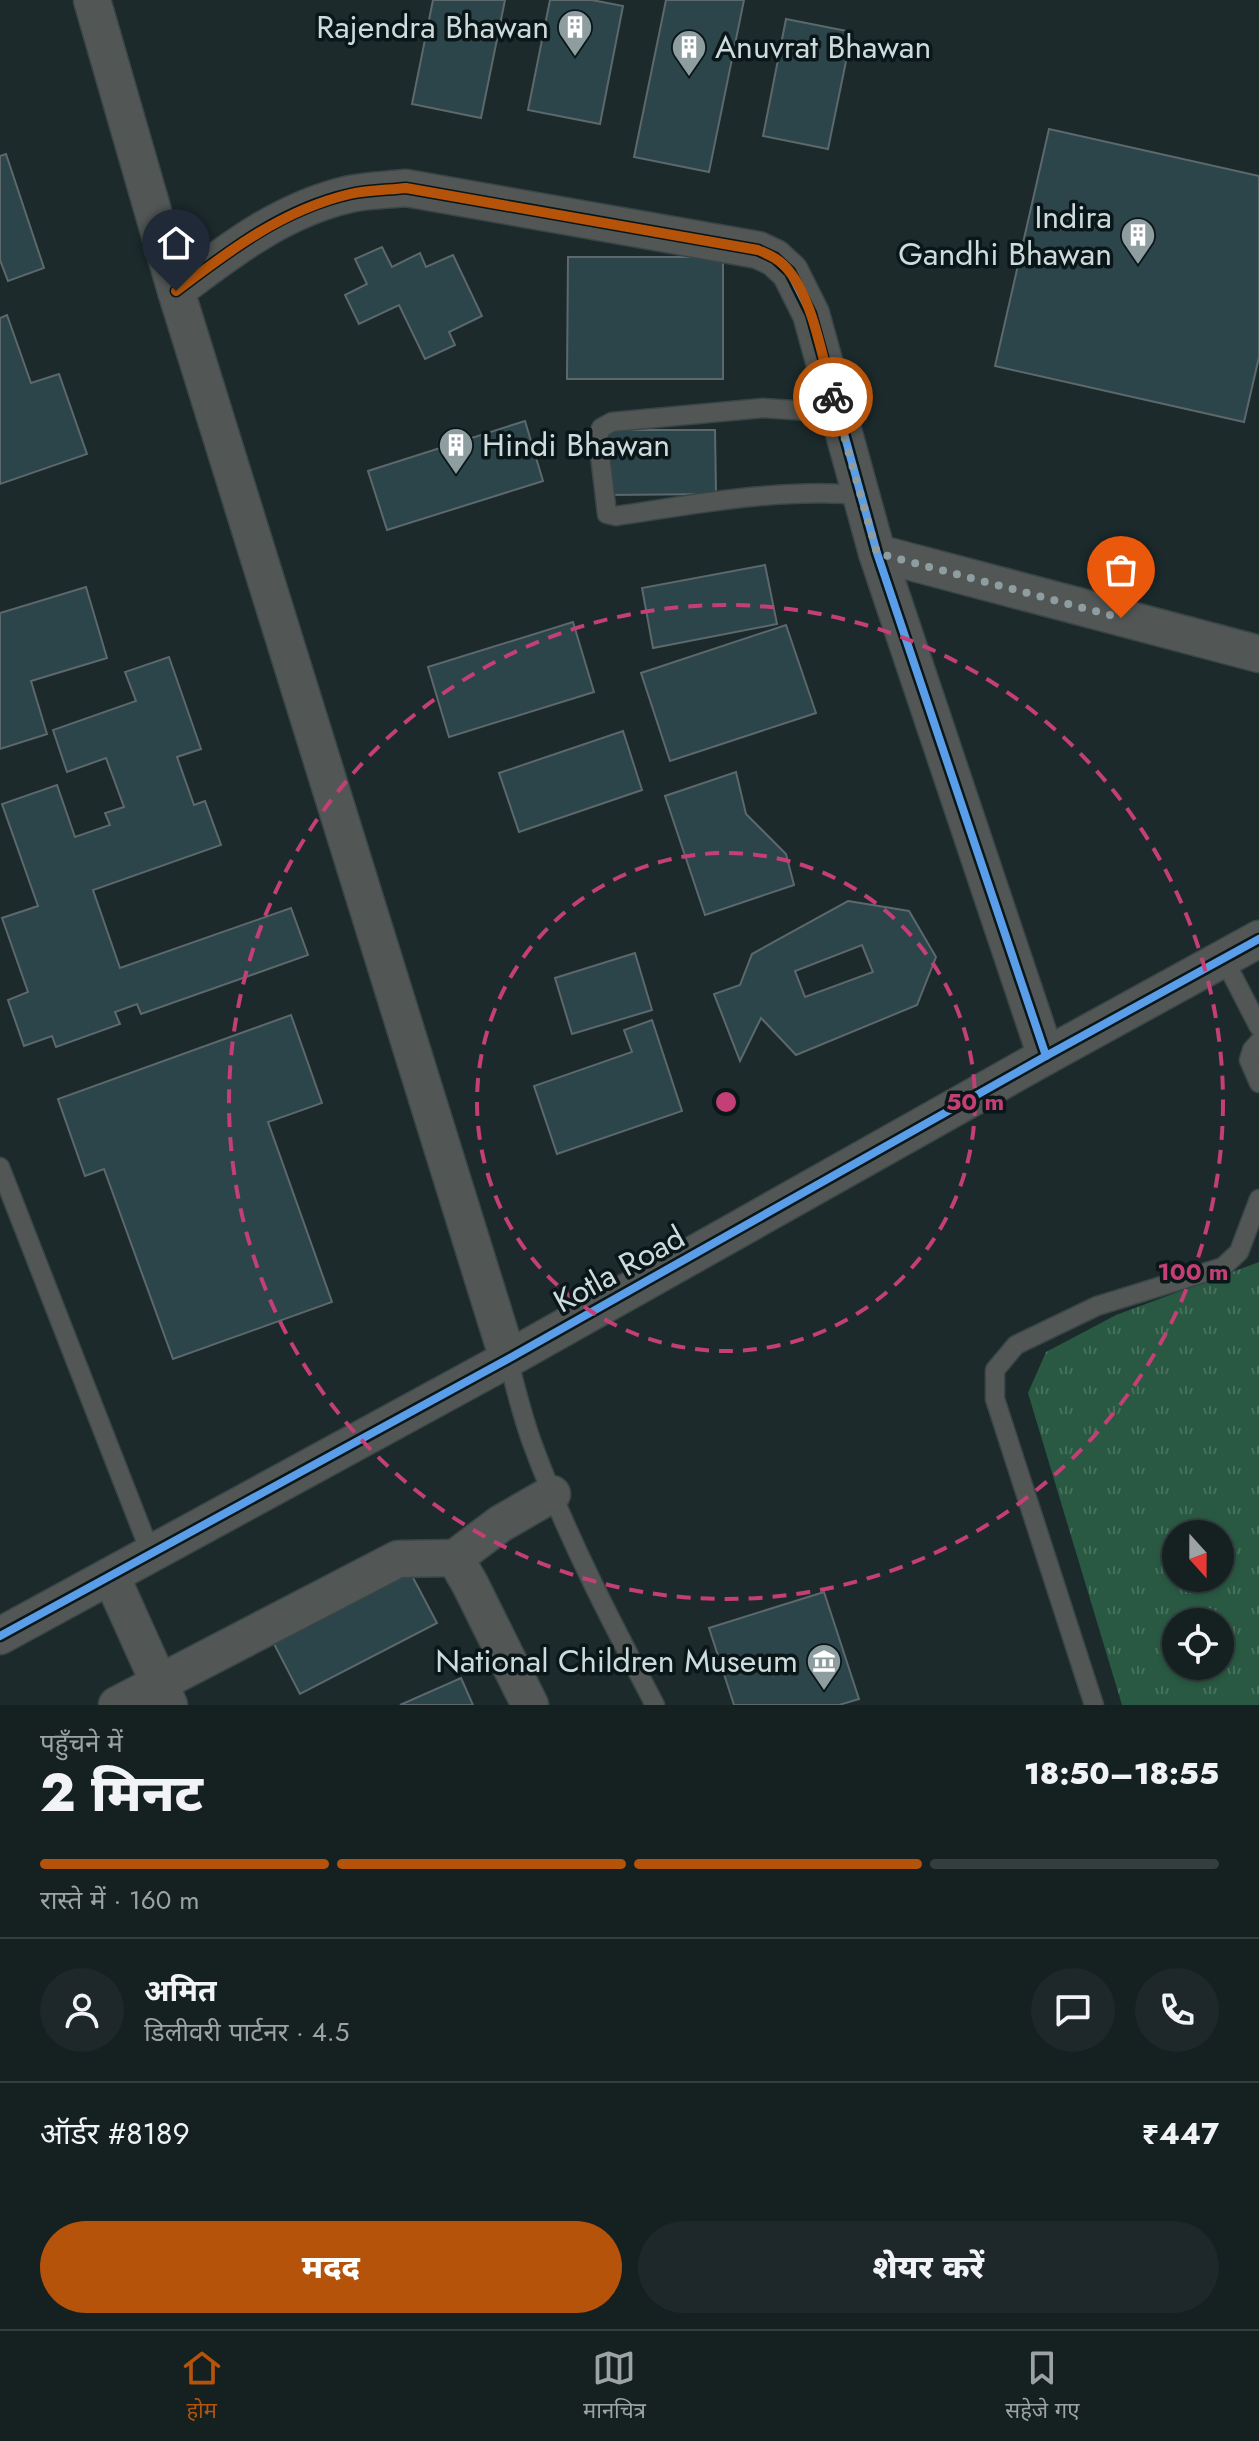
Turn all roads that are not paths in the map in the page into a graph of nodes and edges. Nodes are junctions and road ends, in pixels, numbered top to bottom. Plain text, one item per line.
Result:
1 (92, 0) edge
2 (176, 291) junction
3 (838, 413) junction
4 (861, 495) junction
5 (877, 553) junction
6 (1259, 654) edge
7 (1259, 939) edge
8 (1224, 959) junction
9 (1259, 1027) edge
10 (1259, 1042) edge
11 (1046, 1056) junction
12 (1259, 1083) edge
13 (0, 1167) edge
14 (1259, 1199) edge
15 (508, 1359) junction
16 (552, 1494) junction
17 (151, 1554) junction
18 (455, 1558) junction
19 (111, 1576) junction
20 (0, 1636) edge
21 (164, 1695) edge
22 (117, 1705) edge
23 (530, 1705) edge
24 (655, 1705) edge
25 (1094, 1705) edge

1 - 2 street
2 - 3 street
2 - 15 street
3 - 4 street
3 - 4 lane
4 - 5 street
5 - 6 street
5 - 11 street
7 - 8 street, Kotla Road
8 - 9 lane
8 - 11 street, Kotla Road
10 - 12 lane
11 - 15 street, Kotla Road
13 - 17 lane
14 - 25 lane
15 - 16 lane
15 - 17 street, Kotla Road
16 - 18 street
16 - 24 lane
17 - 19 street, Kotla Road
18 - 21 street
18 - 23 street
19 - 20 street, Kotla Road
19 - 21 street
21 - 22 street

